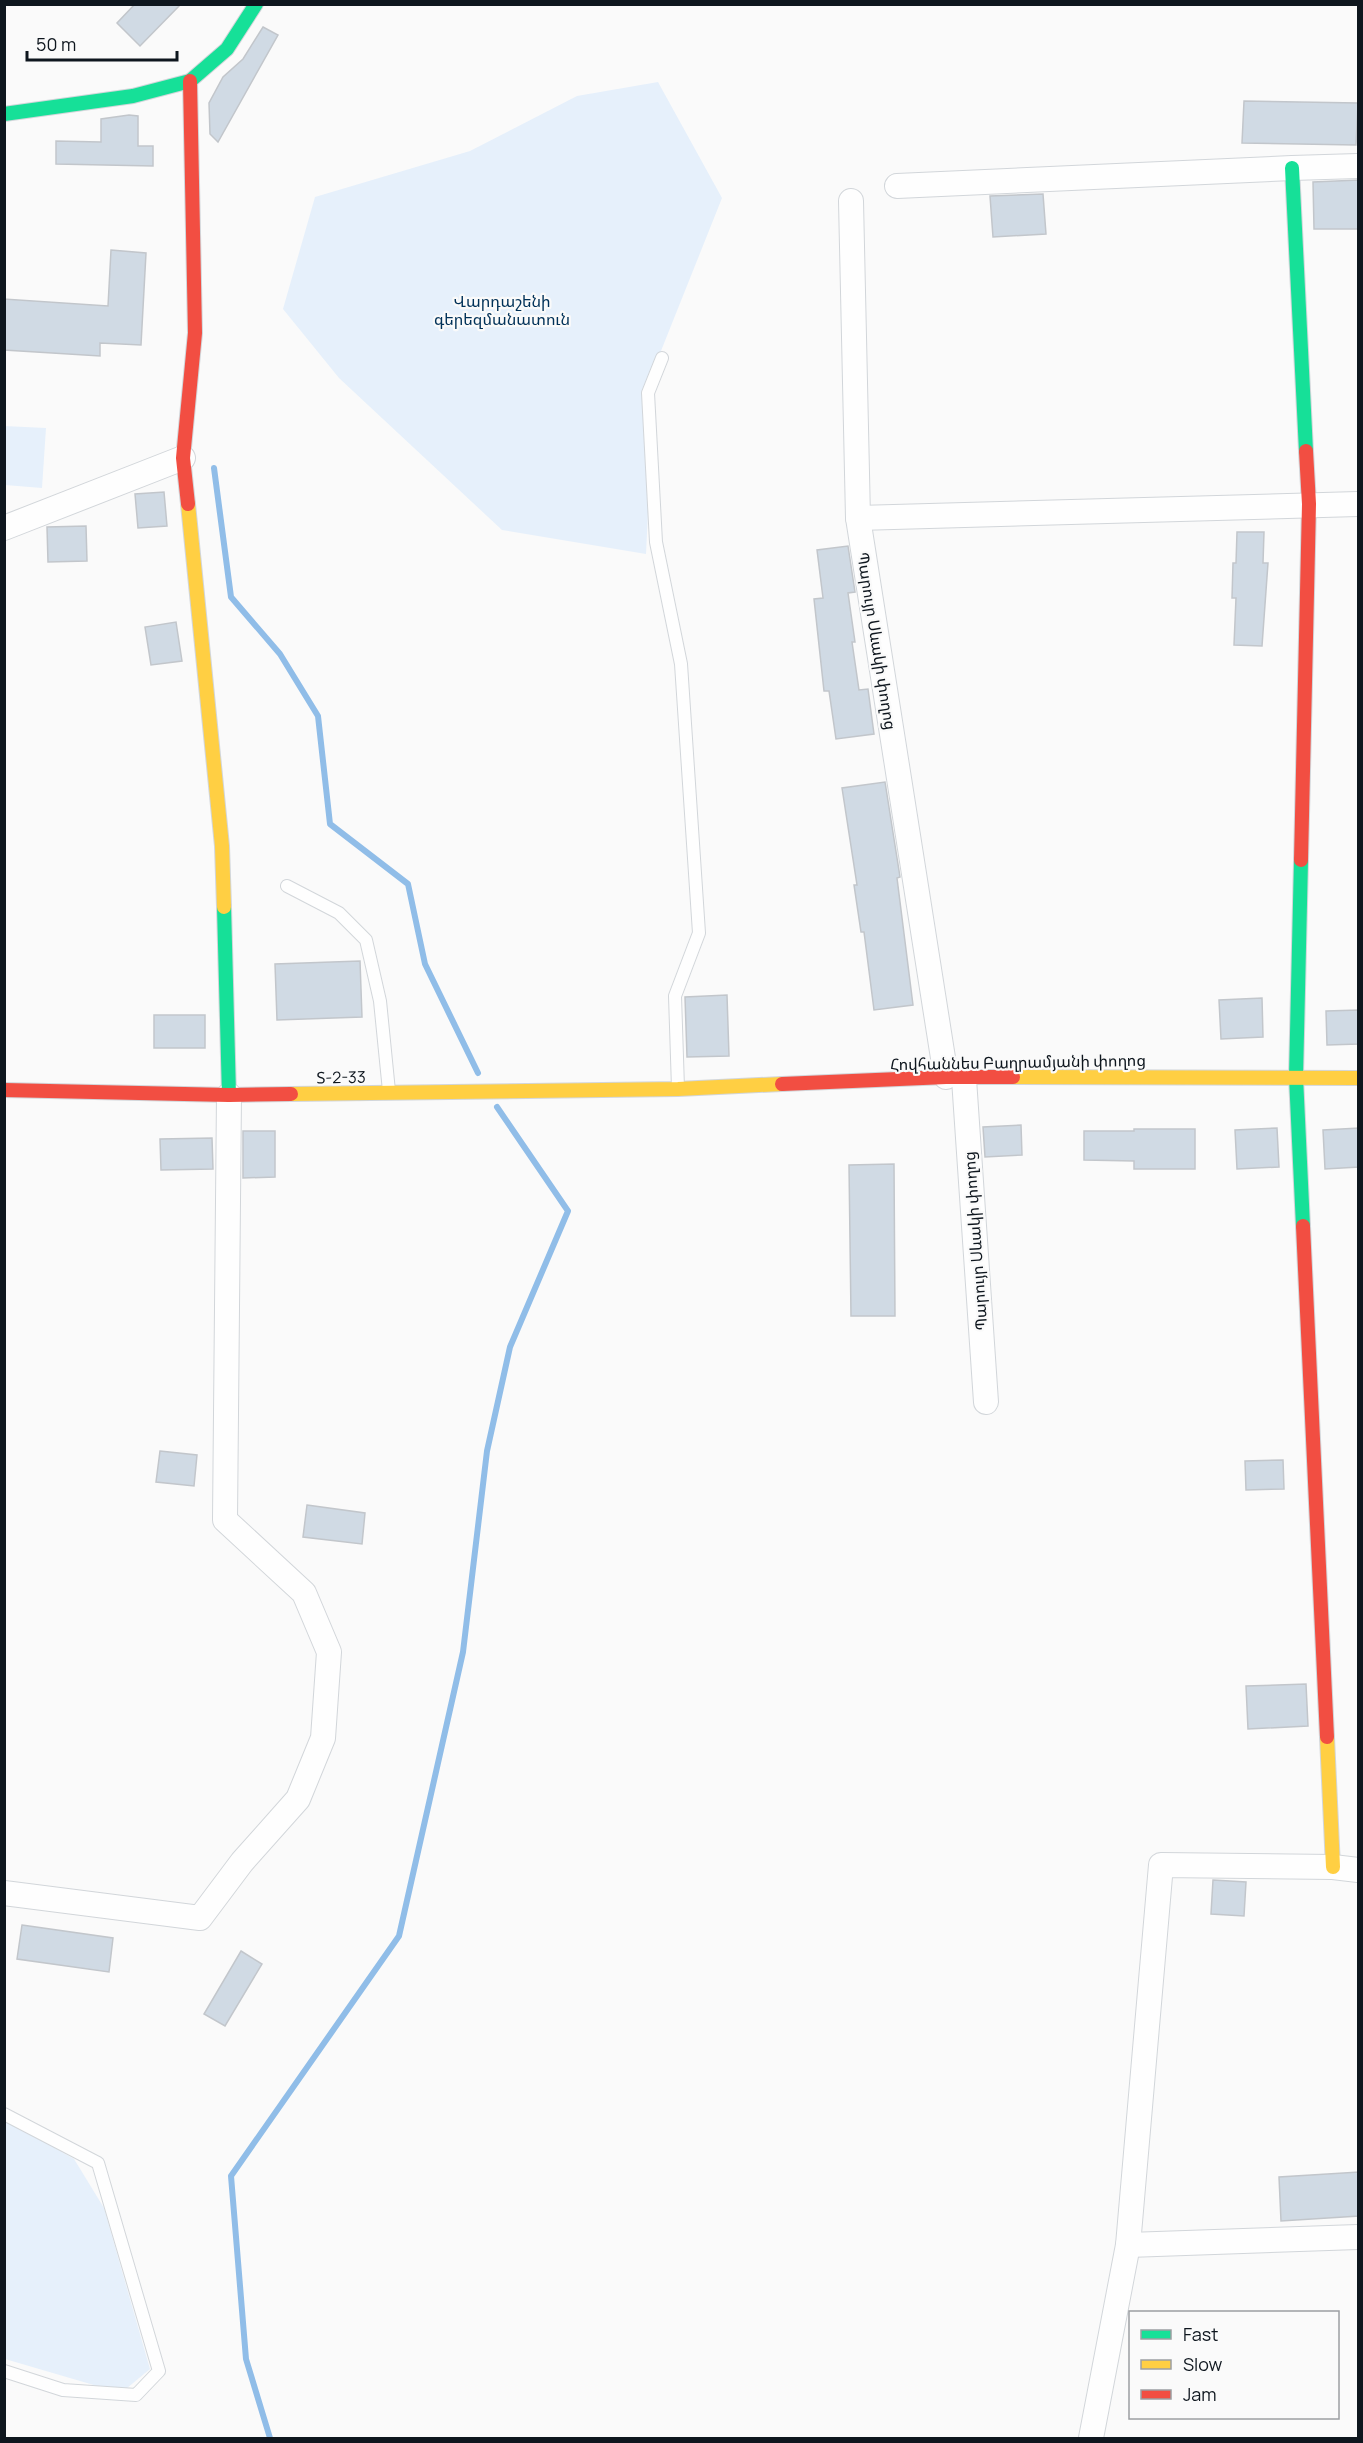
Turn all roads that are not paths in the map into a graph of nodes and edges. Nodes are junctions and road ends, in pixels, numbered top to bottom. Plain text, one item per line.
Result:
1 (256, 4) edge
2 (190, 81) junction
3 (4, 114) edge
4 (1359, 166) edge
5 (1292, 168) junction
6 (897, 186) dead end
7 (850, 201) dead end
8 (662, 358) dead end
9 (183, 458) junction
10 (1309, 504) junction
11 (1359, 504) edge
12 (858, 518) junction
13 (4, 528) edge
14 (287, 886) dead end
15 (1296, 1077) junction
16 (955, 1078) junction
17 (1359, 1078) edge
18 (678, 1089) junction
19 (4, 1090) edge
20 (389, 1092) junction
21 (229, 1095) junction
22 (986, 1402) dead end
23 (1333, 1867) junction
24 (1359, 1870) edge
25 (4, 1893) edge
26 (4, 2114) edge
27 (1359, 2237) edge
28 (1128, 2245) junction
29 (4, 2371) edge
30 (1091, 2439) edge

1 - 2 street
2 - 3 street
2 - 9 street
4 - 5 street
5 - 6 street
5 - 10 street
7 - 12 street, Պարույր Սևակի փողոց
8 - 18 lane
9 - 13 street
9 - 21 street
10 - 11 street
10 - 12 street
10 - 15 street
12 - 16 street, Պարույր Սևակի փողոց
14 - 20 lane
15 - 16 street, Հովհաննես Բաղրամյանի փողոց / Տ-2-33
15 - 17 street, Հովհաննես Բաղրամյանի փողոց / Տ-2-33
15 - 23 street
16 - 18 street, Հովհաննես Բաղրամյանի փողոց / Տ-2-33
16 - 22 street, Պարույր Սևակի փողոց
18 - 20 street, Տ-2-33 / Տ-2-33
19 - 21 street, Տ-2-33 / Տ-2-33
20 - 21 street, Տ-2-33 / Տ-2-33
21 - 25 street
23 - 24 street
23 - 28 street
26 - 29 lane
27 - 28 street
28 - 30 street

